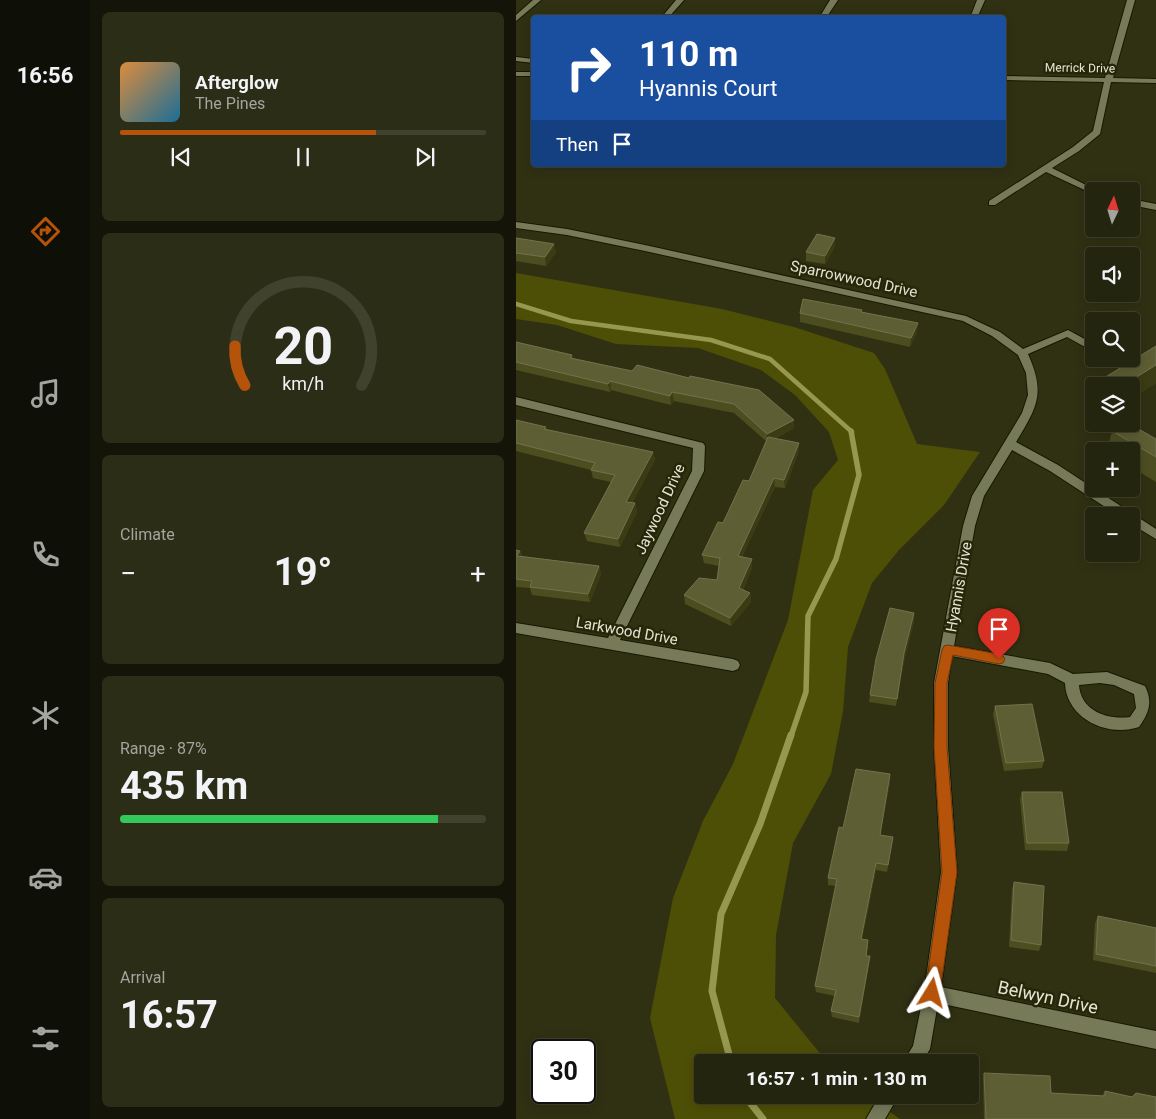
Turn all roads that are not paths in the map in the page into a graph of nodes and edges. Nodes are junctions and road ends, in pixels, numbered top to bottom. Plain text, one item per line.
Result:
1 (537, 0) edge
2 (680, 0) edge
3 (834, 0) edge
4 (981, 0) edge
5 (1131, 0) edge
6 (667, 15) edge
7 (824, 15) edge
8 (974, 15) edge
9 (516, 19) edge
10 (516, 59) edge
11 (531, 61) edge
12 (516, 74) edge
13 (531, 74) edge
14 (1006, 78) edge
15 (1108, 80) junction
16 (1156, 81) edge
17 (1046, 169) junction
18 (1085, 187) edge
19 (992, 203) dead end
20 (1140, 204) edge
21 (1156, 207) edge
22 (516, 225) edge
23 (1085, 343) edge
24 (1022, 353) junction
25 (516, 401) edge
26 (1010, 444) junction
27 (1114, 507) edge
28 (1140, 524) edge
29 (1156, 535) edge
30 (516, 628) edge
31 (612, 644) junction
32 (948, 650) junction
33 (733, 665) dead end
34 (1072, 680) junction
35 (932, 993) junction
36 (1156, 1040) edge
37 (917, 1054) edge
38 (884, 1104) edge
39 (875, 1119) edge

1 - 9 street
2 - 6 street
3 - 7 street
4 - 8 street
5 - 15 street
10 - 11 street
12 - 13 street
14 - 15 street, Merrick Drive
15 - 16 street, Merrick Drive
15 - 17 street
17 - 18 street
17 - 19 street
20 - 21 street
22 - 24 street, Sparrowwood Drive
23 - 24 street
24 - 26 street
25 - 31 street, Jaywood Drive
26 - 27 street
26 - 32 street, Hyannis Drive
28 - 29 street
30 - 31 street, Larkwood Drive
31 - 33 street, Larkwood Drive
32 - 34 street
32 - 35 street, Hyannis Drive
34 - 34 street
35 - 36 street, Belwyn Drive
35 - 37 street, Hyannis Drive
38 - 39 street

